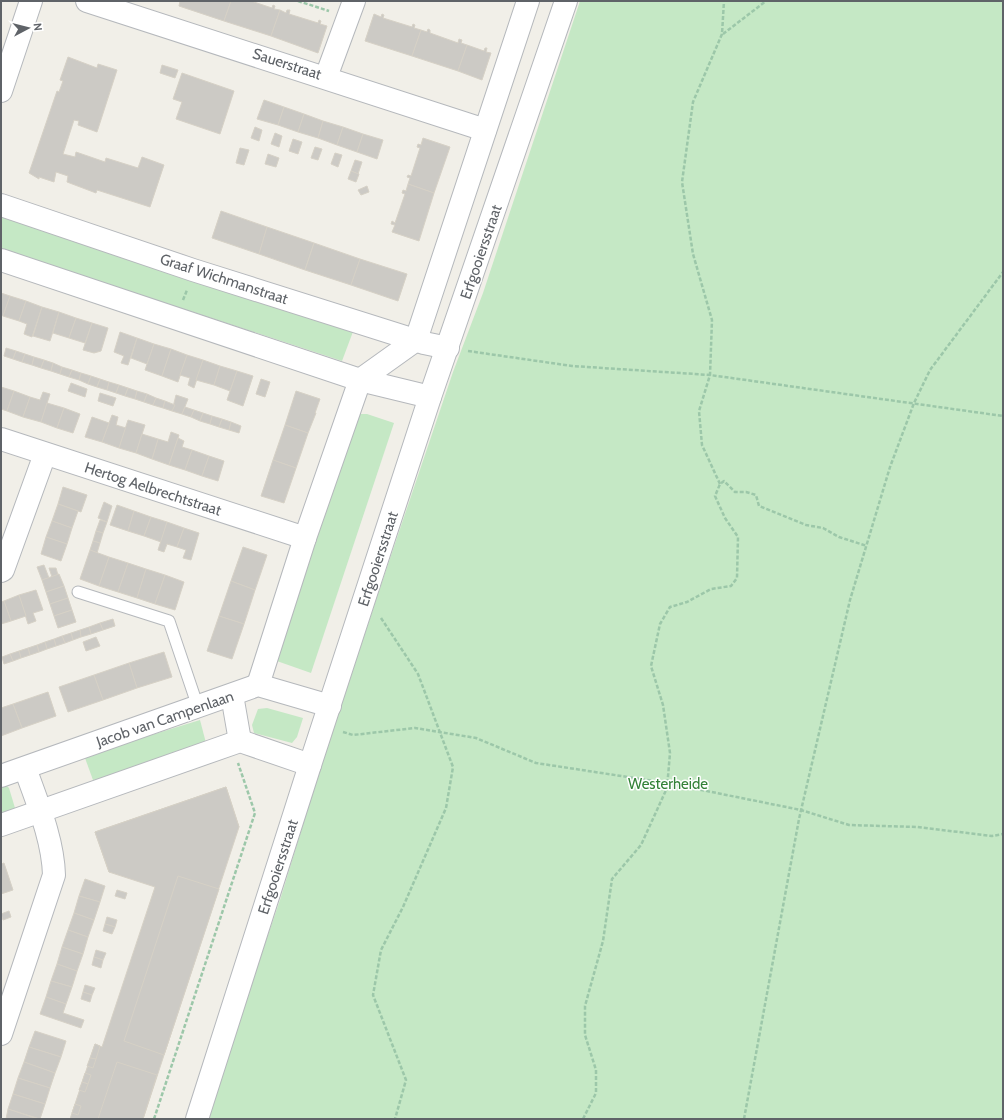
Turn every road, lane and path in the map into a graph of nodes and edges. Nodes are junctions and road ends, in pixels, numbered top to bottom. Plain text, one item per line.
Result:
1 (31, 1) edge
2 (87, 1) edge
3 (298, 1) edge
4 (528, 1) edge
5 (566, 1) edge
6 (724, 1) edge
7 (766, 1) edge
8 (351, 9) edge
9 (722, 34) junction
10 (326, 77) junction
11 (1, 91) edge
12 (485, 130) junction
13 (1, 205) edge
14 (1, 260) edge
15 (193, 270) junction
16 (1003, 272) edge
17 (178, 318) junction
18 (416, 340) junction
19 (448, 348) junction
20 (710, 375) junction
21 (360, 380) junction
22 (430, 396) junction
23 (914, 403) junction
24 (1003, 416) edge
25 (1, 439) edge
26 (45, 454) junction
27 (720, 484) junction
28 (305, 538) junction
29 (867, 546) junction
30 (1, 571) edge
31 (78, 592) dead end
32 (366, 595) junction
33 (258, 685) junction
34 (232, 695) junction
35 (198, 707) junction
36 (327, 716) junction
37 (441, 732) junction
38 (236, 742) junction
39 (310, 765) junction
40 (25, 768) junction
41 (1, 776) edge
42 (667, 783) junction
43 (801, 810) junction
44 (41, 811) junction
45 (1, 825) edge
46 (1003, 834) edge
47 (1, 1034) edge
48 (154, 1119) edge
49 (197, 1119) edge
50 (395, 1119) edge
51 (583, 1119) edge
52 (744, 1119) edge

1 - 11 street
2 - 10 street, Sauerstraat
3 - 8 path
4 - 12 street
5 - 19 street, Erfgooiersstraat
6 - 9 path
7 - 9 path
8 - 10 street
9 - 20 path
10 - 12 street, Sauerstraat
12 - 18 street
13 - 15 street, Graaf Wichmanstraat
14 - 17 street
15 - 17 path
15 - 18 street, Graaf Wichmanstraat
16 - 23 path
17 - 21 street
18 - 19 street, Graaf Wichmanstraat
18 - 21 street
19 - 20 path
19 - 22 street, Erfgooiersstraat
20 - 23 path
20 - 27 path
21 - 22 street
21 - 28 street
22 - 32 street, Erfgooiersstraat
23 - 24 path
23 - 29 path
25 - 26 street, Hertog Aelbrechtstraat
26 - 28 street, Hertog Aelbrechtstraat
26 - 30 street
27 - 29 path
27 - 42 path
28 - 33 street
29 - 43 path
31 - 35 lane
32 - 36 street, Erfgooiersstraat
32 - 37 path
33 - 34 street, Jacob van Campenlaan
33 - 36 street
34 - 35 street, Jacob van Campenlaan
34 - 38 street
35 - 40 street, Jacob van Campenlaan
36 - 37 path
36 - 39 street, Erfgooiersstraat
37 - 42 path
37 - 50 path
38 - 39 street
38 - 44 street
38 - 48 path
39 - 49 street, Erfgooiersstraat
40 - 41 street, Jacob van Campenlaan
40 - 44 street
42 - 43 path
42 - 51 path
43 - 46 path
43 - 52 path
44 - 45 street
44 - 47 street

